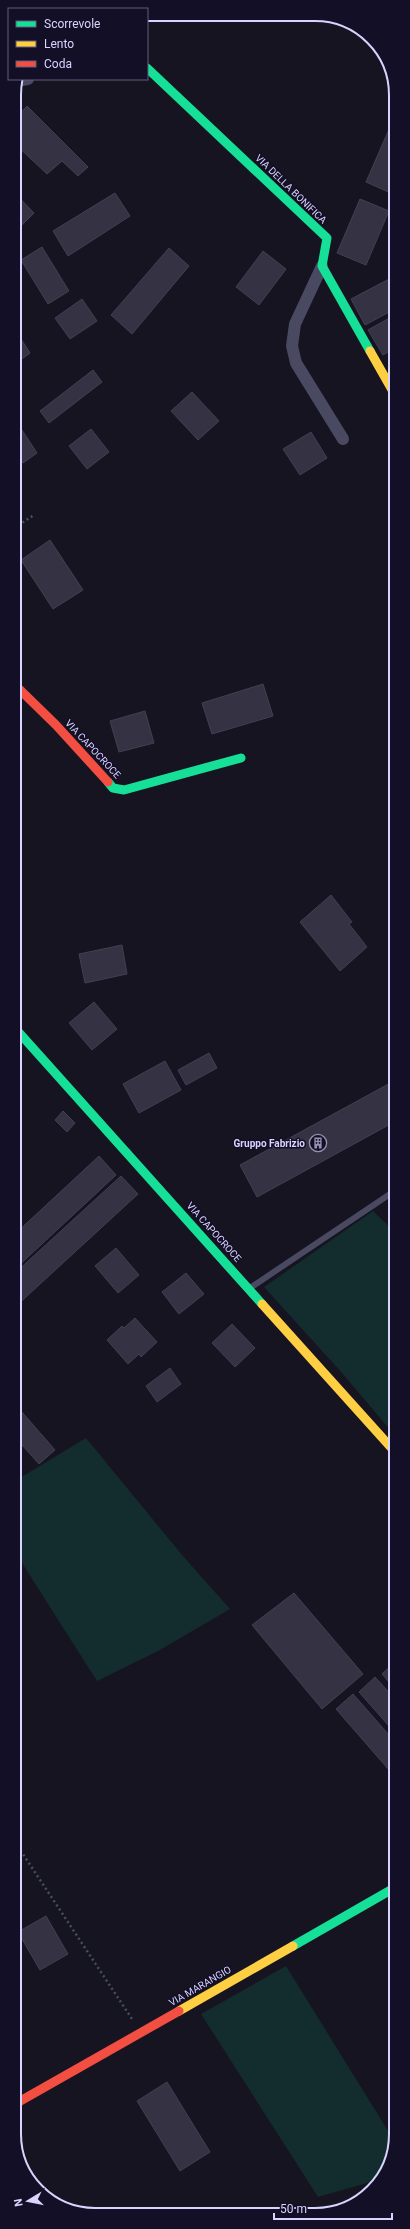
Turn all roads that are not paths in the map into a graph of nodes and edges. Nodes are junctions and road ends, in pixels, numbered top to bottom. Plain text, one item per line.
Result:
1 (148, 69) edge
2 (322, 266) junction
3 (389, 384) edge
4 (343, 440) dead end
5 (21, 691) edge
6 (240, 758) dead end
7 (21, 1035) edge
8 (389, 1195) edge
9 (250, 1288) junction
10 (389, 1445) edge
11 (389, 1891) edge
12 (21, 2101) edge

1 - 2 street, VIA DELLA BONIFICA
2 - 3 street
2 - 4 street
5 - 6 street, VIA CAPOCROCE
7 - 9 street, VIA CAPOCROCE
8 - 9 lane
9 - 10 street, VIA CAPOCROCE
11 - 12 street, VIA MARANGIO

